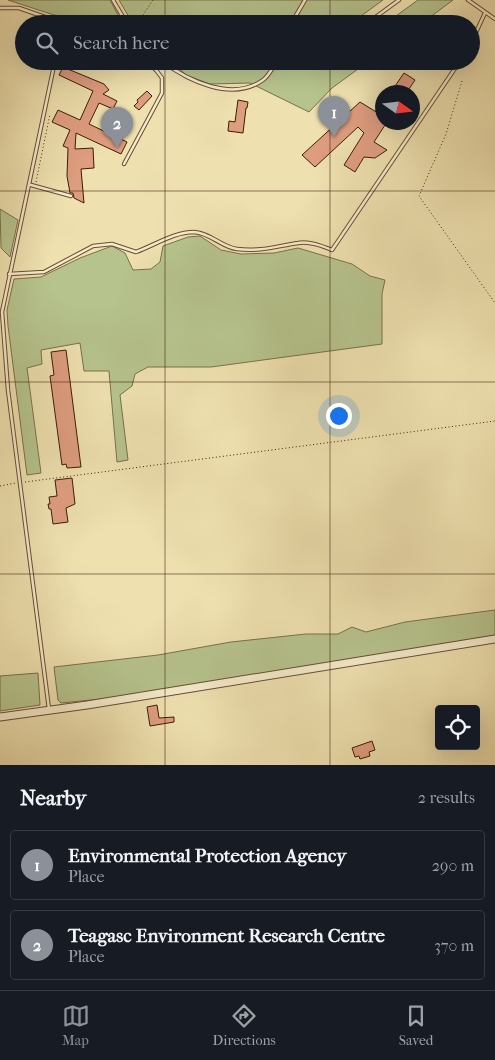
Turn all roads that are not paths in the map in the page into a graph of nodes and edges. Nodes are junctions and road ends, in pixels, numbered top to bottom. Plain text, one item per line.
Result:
1 (113, 0) edge
2 (305, 0) edge
3 (399, 0) edge
4 (468, 0) edge
5 (0, 8) edge
6 (485, 13) junction
7 (39, 15) edge
8 (122, 15) edge
9 (297, 15) edge
10 (378, 15) edge
11 (495, 19) edge
12 (480, 24) edge
13 (54, 70) edge
14 (156, 70) edge
15 (174, 70) edge
16 (271, 70) edge
17 (454, 70) edge
18 (124, 164) dead end
19 (31, 185) junction
20 (71, 196) dead end
21 (9, 274) junction
22 (1, 311) edge
23 (495, 639) edge
24 (49, 710) junction
25 (0, 717) edge

1 - 8 lane
2 - 9 lane
3 - 10 lane
4 - 6 lane
5 - 7 lane
6 - 11 lane
6 - 12 lane
13 - 19 lane
14 - 18 lane
15 - 16 lane
17 - 21 lane
19 - 20 lane
19 - 21 lane
21 - 22 lane
22 - 24 lane
23 - 24 street
24 - 25 street

